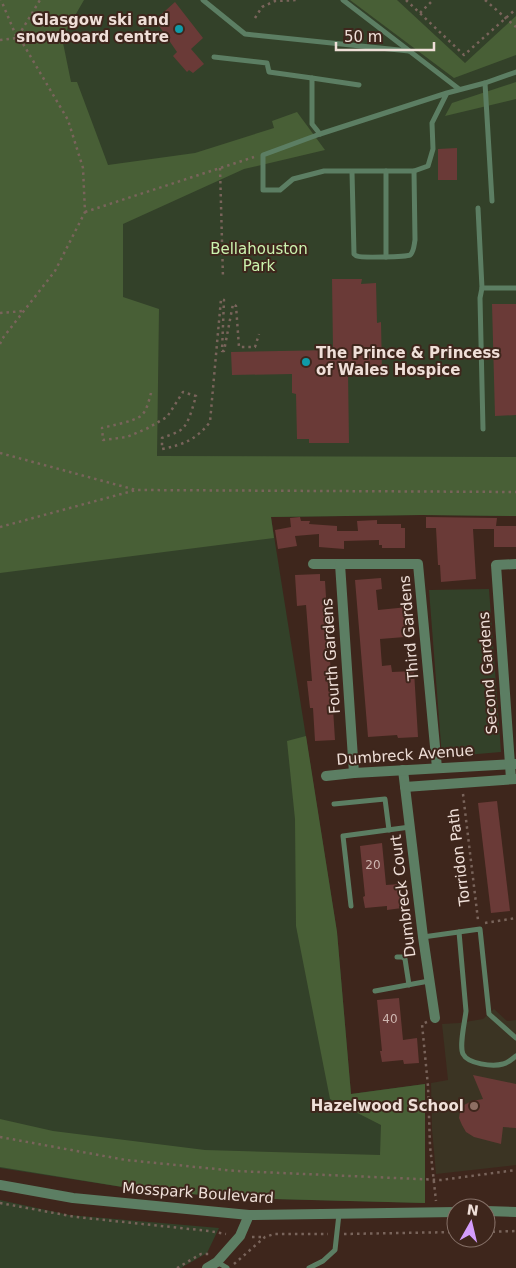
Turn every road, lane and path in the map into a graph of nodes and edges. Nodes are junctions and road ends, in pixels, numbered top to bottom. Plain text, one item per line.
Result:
1 (1, 0) edge
2 (40, 0) edge
3 (203, 0) edge
4 (298, 0) edge
5 (343, 0) edge
6 (406, 0) edge
7 (434, 0) edge
8 (485, 0) edge
9 (516, 9) edge
10 (420, 13) junction
11 (255, 18) dead end
12 (505, 19) junction
13 (516, 27) edge
14 (18, 38) junction
15 (0, 40) edge
16 (409, 51) junction
17 (214, 57) dead end
18 (516, 72) edge
19 (312, 78) junction
20 (485, 83) junction
21 (359, 85) dead end
22 (459, 89) junction
23 (447, 93) junction
24 (320, 134) junction
25 (263, 154) junction
26 (220, 168) junction
27 (386, 171) junction
28 (414, 171) junction
29 (352, 172) junction
30 (492, 201) dead end
31 (478, 208) dead end
32 (84, 212) junction
33 (386, 257) junction
34 (223, 278) dead end
35 (482, 288) junction
36 (516, 288) edge
37 (24, 311) junction
38 (0, 313) edge
39 (259, 334) dead end
40 (1, 341) edge
41 (152, 393) dead end
42 (483, 429) dead end
43 (0, 453) edge
44 (136, 490) junction
45 (516, 492) edge
46 (0, 526) edge
47 (313, 564) dead end
48 (340, 564) junction
49 (516, 564) edge
50 (513, 764) edge
51 (437, 768) junction
52 (403, 770) junction
53 (354, 773) junction
54 (326, 776) dead end
55 (513, 779) edge
56 (462, 782) junction
57 (406, 786) junction
58 (334, 804) dead end
59 (410, 827) junction
60 (389, 830) junction
61 (351, 906) dead end
62 (516, 918) edge
63 (479, 926) junction
64 (459, 932) junction
65 (422, 937) junction
66 (398, 957) dead end
67 (429, 981) junction
68 (409, 985) junction
69 (375, 991) dead end
70 (435, 1018) joint
71 (516, 1038) edge
72 (516, 1056) edge
73 (0, 1137) edge
74 (516, 1170) edge
75 (434, 1180) junction
76 (0, 1185) edge
77 (0, 1203) edge
78 (496, 1211) edge
79 (437, 1212) junction
80 (446, 1212) edge
81 (516, 1212) edge
82 (339, 1214) junction
83 (249, 1215) junction
84 (516, 1231) edge
85 (496, 1232) edge
86 (240, 1236) junction
87 (265, 1237) dead end
88 (217, 1262) junction
89 (207, 1268) edge
90 (226, 1268) edge
91 (309, 1268) edge

1 - 14 path
2 - 14 path
3 - 16 lane
4 - 11 path
5 - 16 lane
6 - 10 path
7 - 10 path
8 - 12 path
9 - 12 path
10 - 12 path
12 - 13 path
14 - 15 path
14 - 32 path
16 - 22 lane
17 - 19 lane
18 - 20 lane
19 - 21 lane
19 - 24 lane
20 - 22 lane
20 - 30 lane
22 - 23 lane
23 - 24 lane
23 - 28 lane
24 - 25 lane
25 - 26 path
25 - 29 lane
26 - 32 path
26 - 34 path
27 - 28 lane
27 - 29 lane
27 - 33 lane
28 - 33 lane
29 - 33 lane
31 - 35 lane
32 - 37 path
35 - 36 lane
35 - 42 lane
37 - 38 path
37 - 40 path
39 - 41 path
43 - 44 path
44 - 45 path
44 - 46 path
47 - 48 street
48 - 51 street, Third Gardens
48 - 53 street, Fourth Gardens
49 - 50 street, Second Gardens
50 - 51 street, Dumbreck Avenue
50 - 55 street, Second Gardens
51 - 52 street, Dumbreck Avenue
52 - 53 street, Dumbreck Avenue
52 - 57 street, Dumbreck Court
53 - 54 street, Dumbreck Avenue
55 - 56 street, Dumbreck Avenue
56 - 57 street, Dumbreck Avenue
56 - 63 path, Torridon Path
57 - 59 street, Dumbreck Court
58 - 60 lane
59 - 60 lane
59 - 65 street, Dumbreck Court
60 - 61 lane
62 - 63 path
63 - 64 lane
63 - 71 lane
64 - 65 lane
64 - 72 lane
65 - 67 street, Dumbreck Court
66 - 68 lane
67 - 68 lane
67 - 70 street, Dumbreck Court
68 - 69 lane
70 - 75 path
73 - 75 path
74 - 75 path
75 - 79 path
76 - 83 street, Mosspark Boulevard
77 - 86 path
78 - 81 street
79 - 80 street, Mosspark Boulevard
79 - 82 street, Mosspark Boulevard
82 - 83 street, Mosspark Boulevard
82 - 91 lane
83 - 86 street
84 - 85 path
86 - 87 path
86 - 88 street
88 - 89 street
88 - 90 lane

